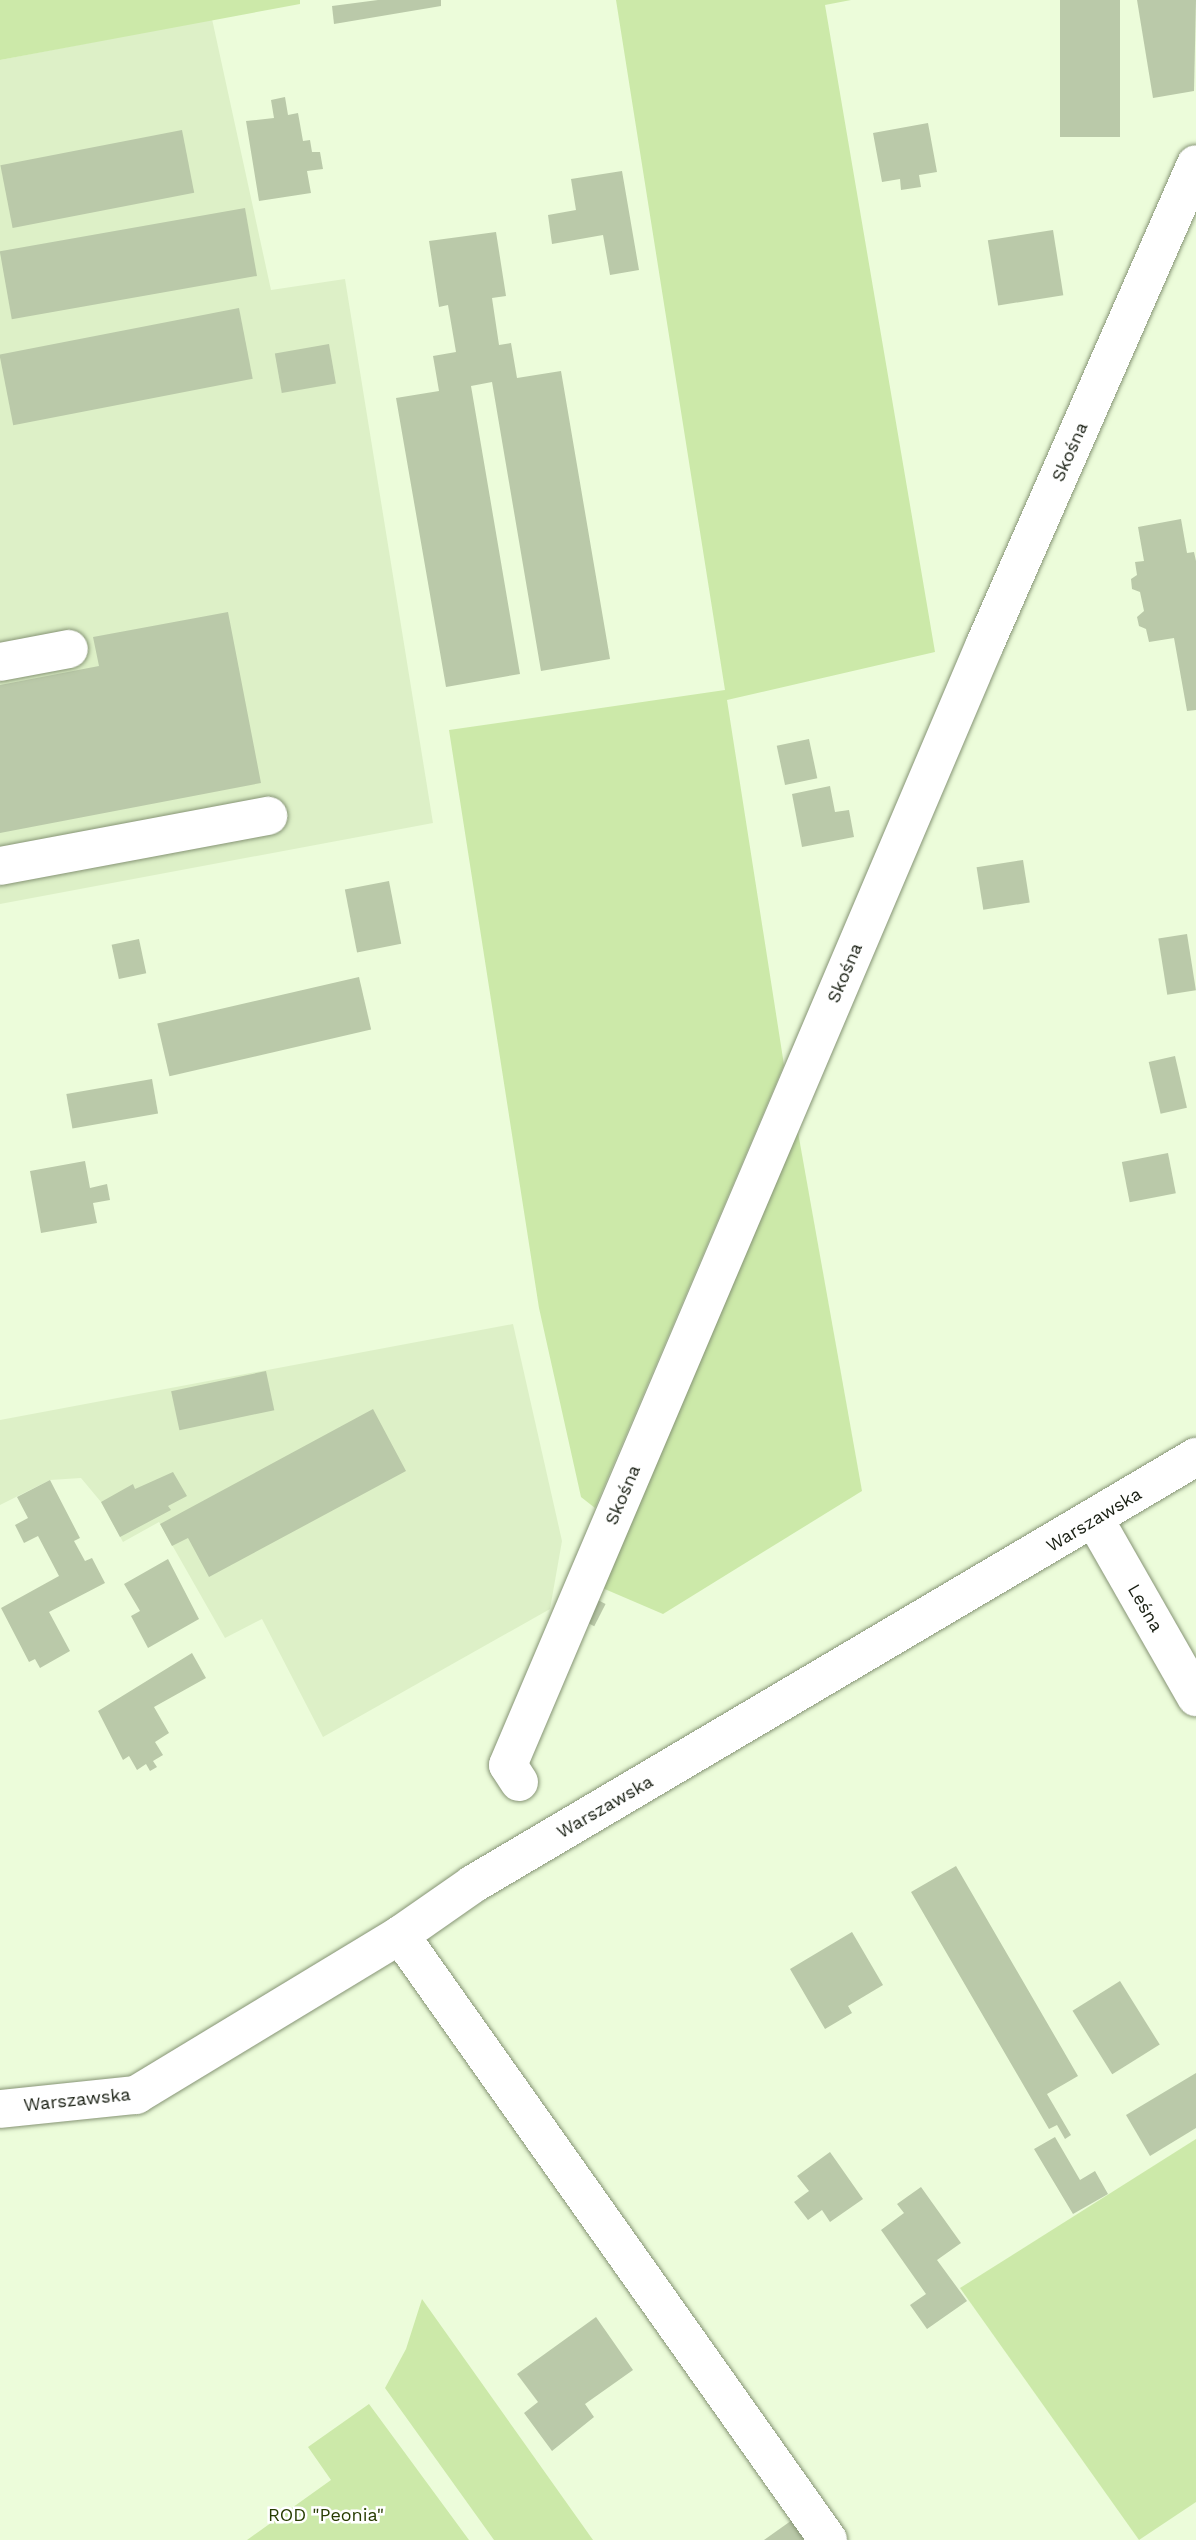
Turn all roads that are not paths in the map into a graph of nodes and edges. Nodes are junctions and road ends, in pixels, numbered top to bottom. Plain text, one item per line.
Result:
1 (1196, 164) edge
2 (69, 649) dead end
3 (0, 662) edge
4 (268, 816) dead end
5 (0, 866) edge
6 (1196, 1457) edge
7 (1095, 1520) junction
8 (1196, 1697) edge
9 (519, 1782) dead end
10 (400, 1935) junction
11 (0, 2109) edge
12 (828, 2540) edge

1 - 9 street, Skośna
2 - 3 street
4 - 5 street
6 - 7 street, Warszawska
7 - 8 street, Leśna
7 - 10 street, Warszawska
10 - 11 street, Warszawska
10 - 12 street

